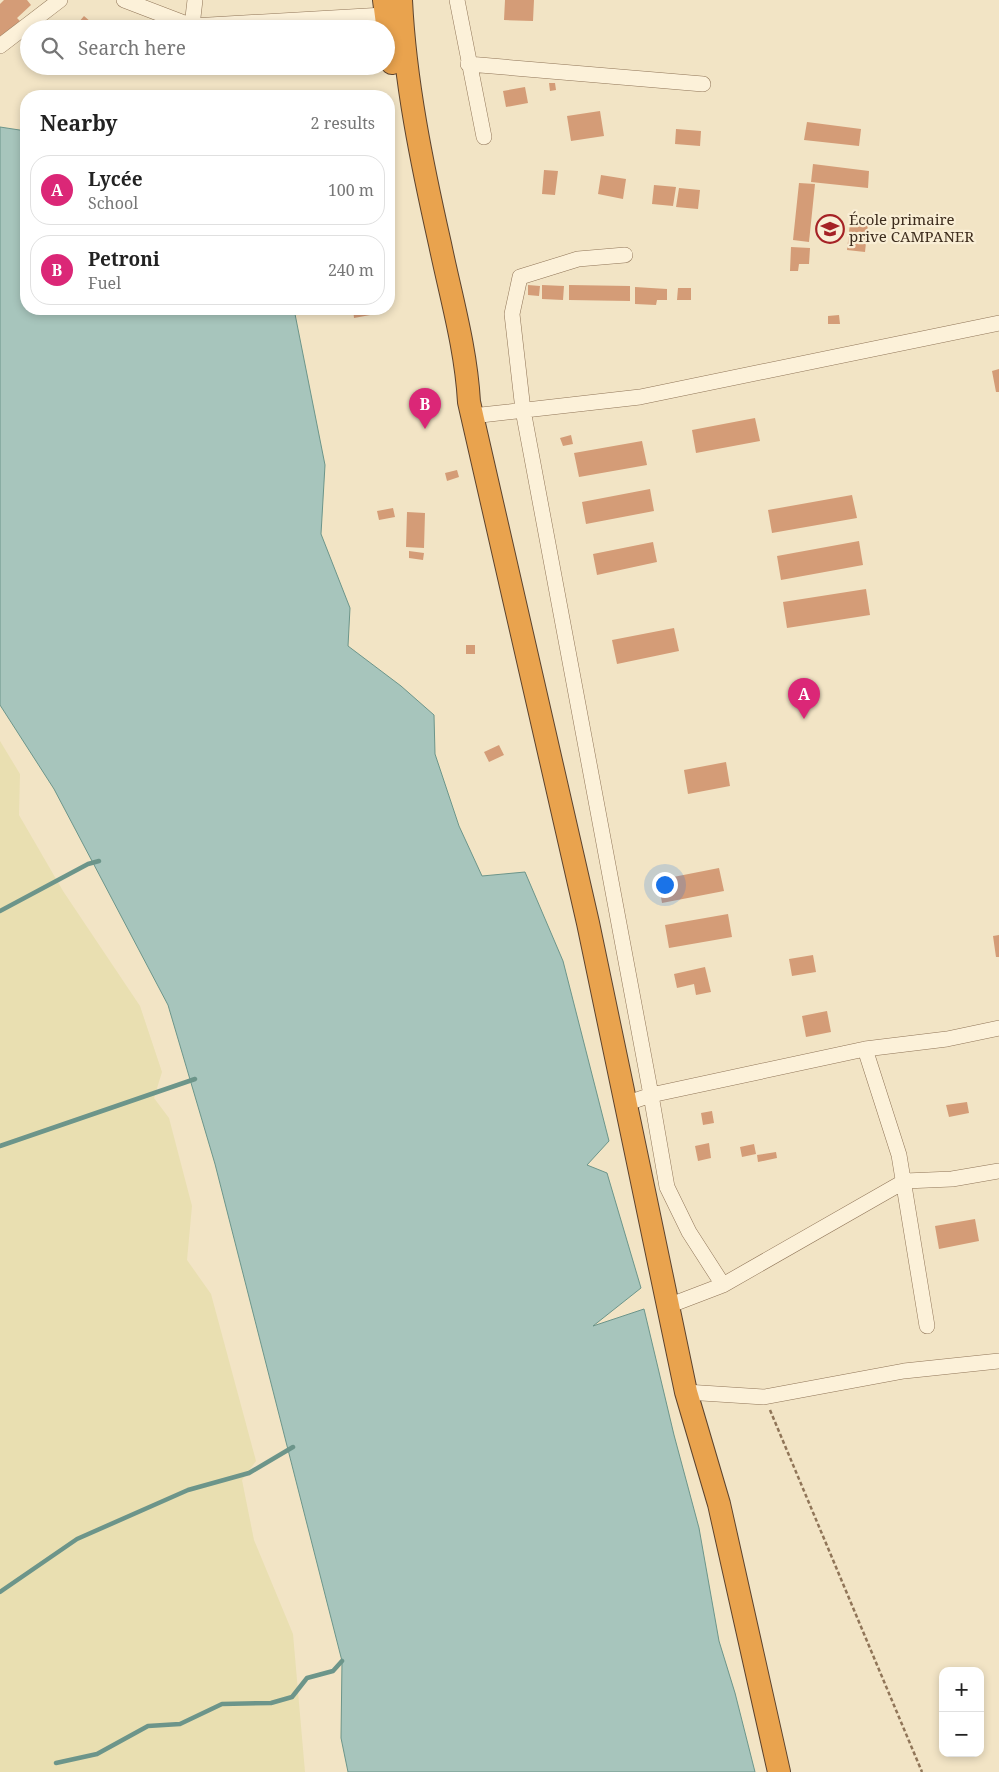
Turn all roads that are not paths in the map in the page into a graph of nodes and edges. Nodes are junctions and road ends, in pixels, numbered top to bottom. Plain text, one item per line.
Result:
1 (60, 0) edge
2 (124, 0) edge
3 (195, 0) edge
4 (401, 0) edge
5 (457, 0) edge
6 (384, 8) edge
7 (34, 20) edge
8 (176, 20) edge
9 (193, 20) edge
10 (256, 20) edge
11 (20, 31) edge
12 (0, 46) edge
13 (468, 64) junction
14 (394, 75) edge
15 (703, 84) dead end
16 (484, 137) dead end
17 (625, 255) dead end
18 (999, 323) edge
19 (470, 409) junction
20 (523, 410) junction
21 (999, 1028) edge
22 (865, 1049) junction
23 (650, 1095) junction
24 (625, 1104) junction
25 (999, 1171) edge
26 (904, 1181) junction
27 (723, 1285) junction
28 (668, 1306) junction
29 (927, 1326) dead end
30 (999, 1361) edge
31 (686, 1392) junction
32 (778, 1772) edge

1 - 7 street
2 - 8 street
3 - 9 street
4 - 19 highway
5 - 13 street
6 - 10 street
11 - 12 street
13 - 15 street
13 - 16 street
14 - 19 highway
17 - 20 street
18 - 20 street
19 - 20 street
19 - 24 highway
20 - 23 street
21 - 22 street
22 - 23 street
22 - 26 street
23 - 24 street
23 - 27 street
24 - 28 highway
25 - 26 street
26 - 27 street
26 - 29 street
27 - 28 street
28 - 31 highway
30 - 31 street
31 - 32 highway

